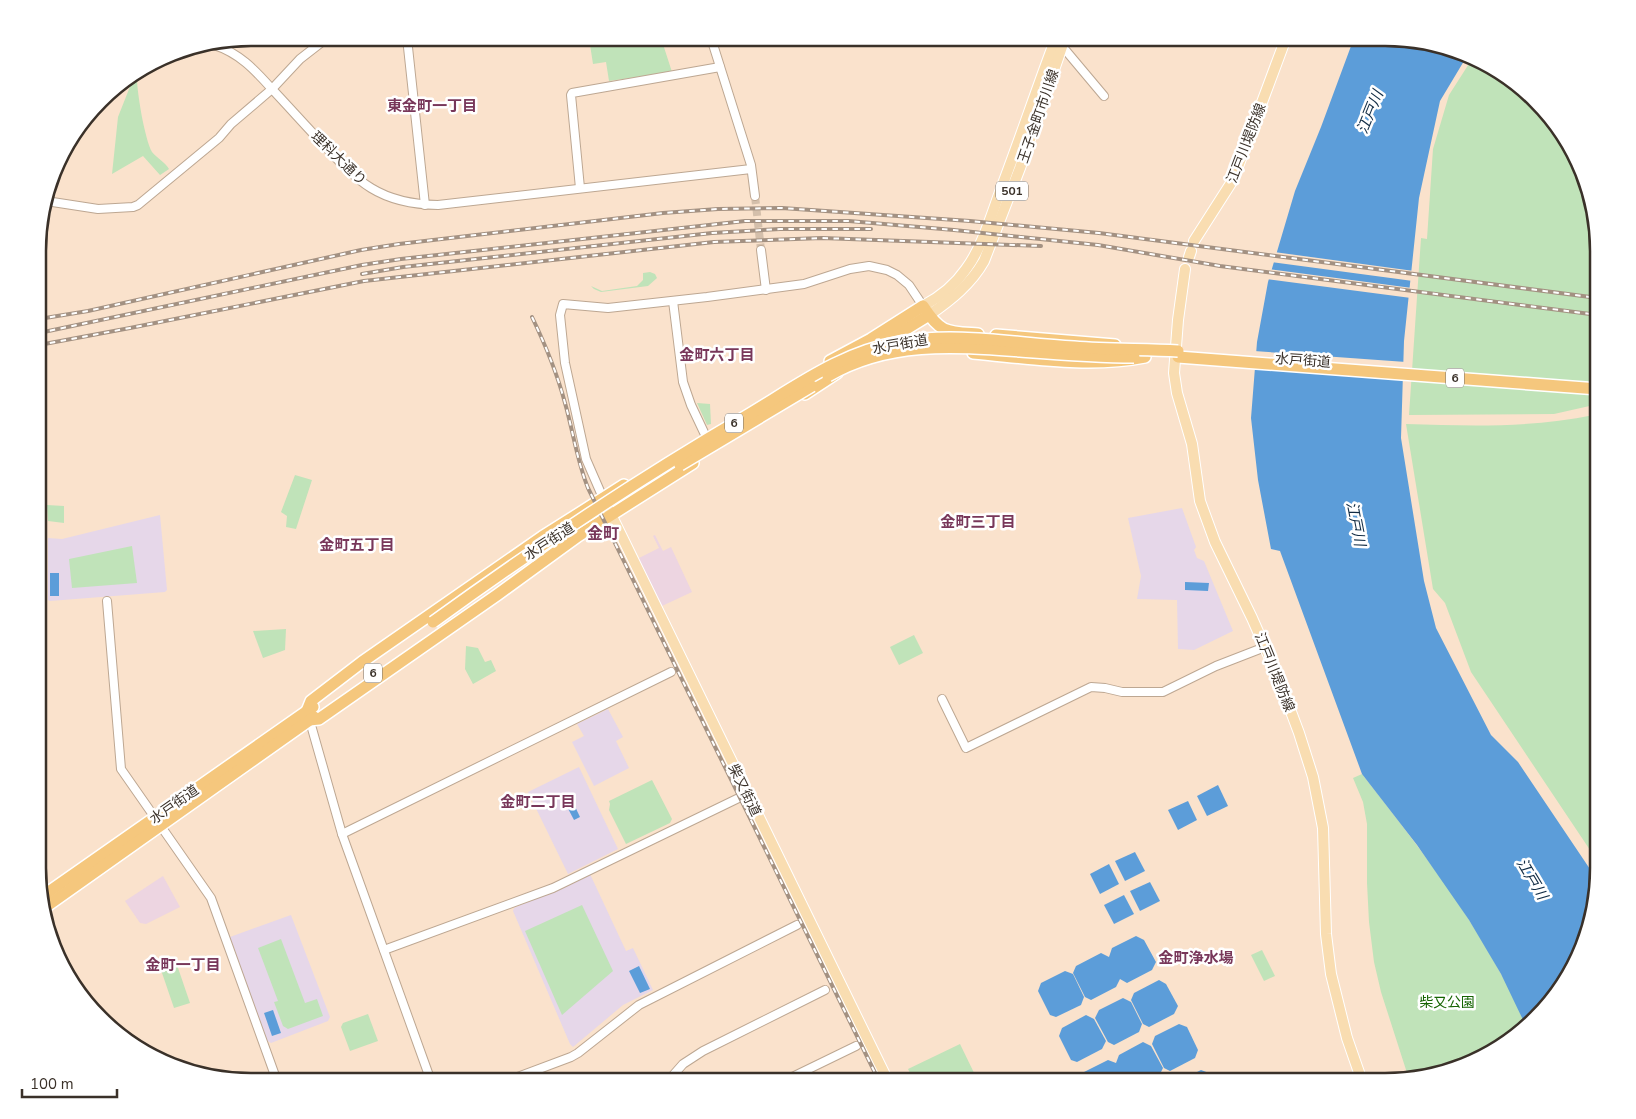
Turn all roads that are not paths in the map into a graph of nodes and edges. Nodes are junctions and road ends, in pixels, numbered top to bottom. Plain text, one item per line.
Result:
1 (317, 46) edge
2 (408, 46) edge
3 (713, 46) edge
4 (1058, 46) edge
5 (1065, 46) edge
6 (1283, 46) edge
7 (223, 48) edge
8 (720, 67) junction
9 (272, 89) junction
10 (1104, 96) dead end
11 (752, 169) junction
12 (580, 188) junction
13 (755, 196) tunnel mouth
14 (52, 202) edge
15 (425, 204) junction
16 (761, 250) tunnel mouth
17 (1191, 250) dead end
18 (1185, 269) dead end
19 (766, 290) junction
20 (673, 301) junction
21 (926, 310) junction
22 (897, 323) junction
23 (912, 326) junction
24 (1128, 349) junction
25 (920, 352) junction
26 (1178, 354) junction
27 (1204, 355) junction
28 (1146, 357) junction
29 (826, 363) junction
30 (836, 374) junction
31 (1590, 381) edge
32 (1590, 388) edge
33 (705, 435) junction
34 (713, 450) junction
35 (603, 498) junction
36 (611, 514) junction
37 (513, 557) junction
38 (502, 564) junction
39 (525, 574) junction
40 (515, 582) junction
41 (107, 601) dead end
42 (435, 625) junction
43 (1265, 647) junction
44 (671, 672) dead end
45 (942, 699) dead end
46 (308, 716) junction
47 (746, 794) junction
48 (158, 821) junction
49 (342, 834) junction
50 (48, 893) edge
51 (49, 904) edge
52 (797, 925) dead end
53 (384, 950) junction
54 (825, 990) dead end
55 (856, 1046) dead end
56 (274, 1073) edge
57 (428, 1073) edge
58 (528, 1073) edge
59 (676, 1073) edge
60 (800, 1073) edge
61 (884, 1073) edge
62 (1359, 1073) edge

1 - 9 street
2 - 15 street
3 - 8 street
4 - 21 main road, 王子金町市川線 / 501
5 - 10 street
6 - 17 main road, 江戸川堤防線
7 - 9 street, 理科大通り
8 - 11 street
8 - 12 street
9 - 14 street
9 - 15 street, 理科大通り
11 - 12 street, 理科大通り
11 - 13 street
12 - 15 street, 理科大通り
16 - 19 street
18 - 43 main road, 江戸川堤防線
19 - 20 street
19 - 21 street
20 - 33 street
20 - 35 street
21 - 22 highway, 水戸街道 / 6
21 - 23 highway
21 - 24 highway, bridge
22 - 23 highway
22 - 29 highway, 水戸街道 / 6
23 - 25 highway
23 - 30 highway
24 - 26 highway, 水戸街道 / 6, bridge
24 - 42 highway, 水戸街道 / 6, bridge
25 - 28 highway
25 - 30 highway
26 - 27 highway, 水戸街道 / 6
26 - 28 highway, 水戸街道 / 6
27 - 31 highway, 水戸街道 / 6
27 - 32 highway, 水戸街道 / 6
28 - 42 highway, 水戸街道 / 6, bridge
29 - 30 street
29 - 33 highway, 水戸街道 / 6
30 - 34 highway, 水戸街道 / 6
33 - 34 street
33 - 35 highway, 水戸街道 / 6
34 - 36 highway, 水戸街道 / 6
35 - 36 main road, 柴又街道
35 - 37 highway, 水戸街道 / 6
36 - 39 highway, 水戸街道 / 6
36 - 47 main road, 柴又街道
37 - 38 highway, 水戸街道 / 6
37 - 39 highway
38 - 40 highway
38 - 46 highway, 水戸街道 / 6
39 - 40 highway, 水戸街道 / 6
40 - 46 highway, 水戸街道 / 6
41 - 48 street
42 - 46 highway, 水戸街道 / 6
43 - 45 street
43 - 62 main road, 江戸川堤防線
44 - 49 street
46 - 48 highway, 水戸街道 / 6
46 - 49 street
47 - 53 street
47 - 61 main road, 柴又街道
48 - 50 highway, 水戸街道 / 6
48 - 51 highway, 水戸街道 / 6
48 - 56 street
49 - 53 street
52 - 58 street
53 - 57 street
54 - 59 street
55 - 60 street

